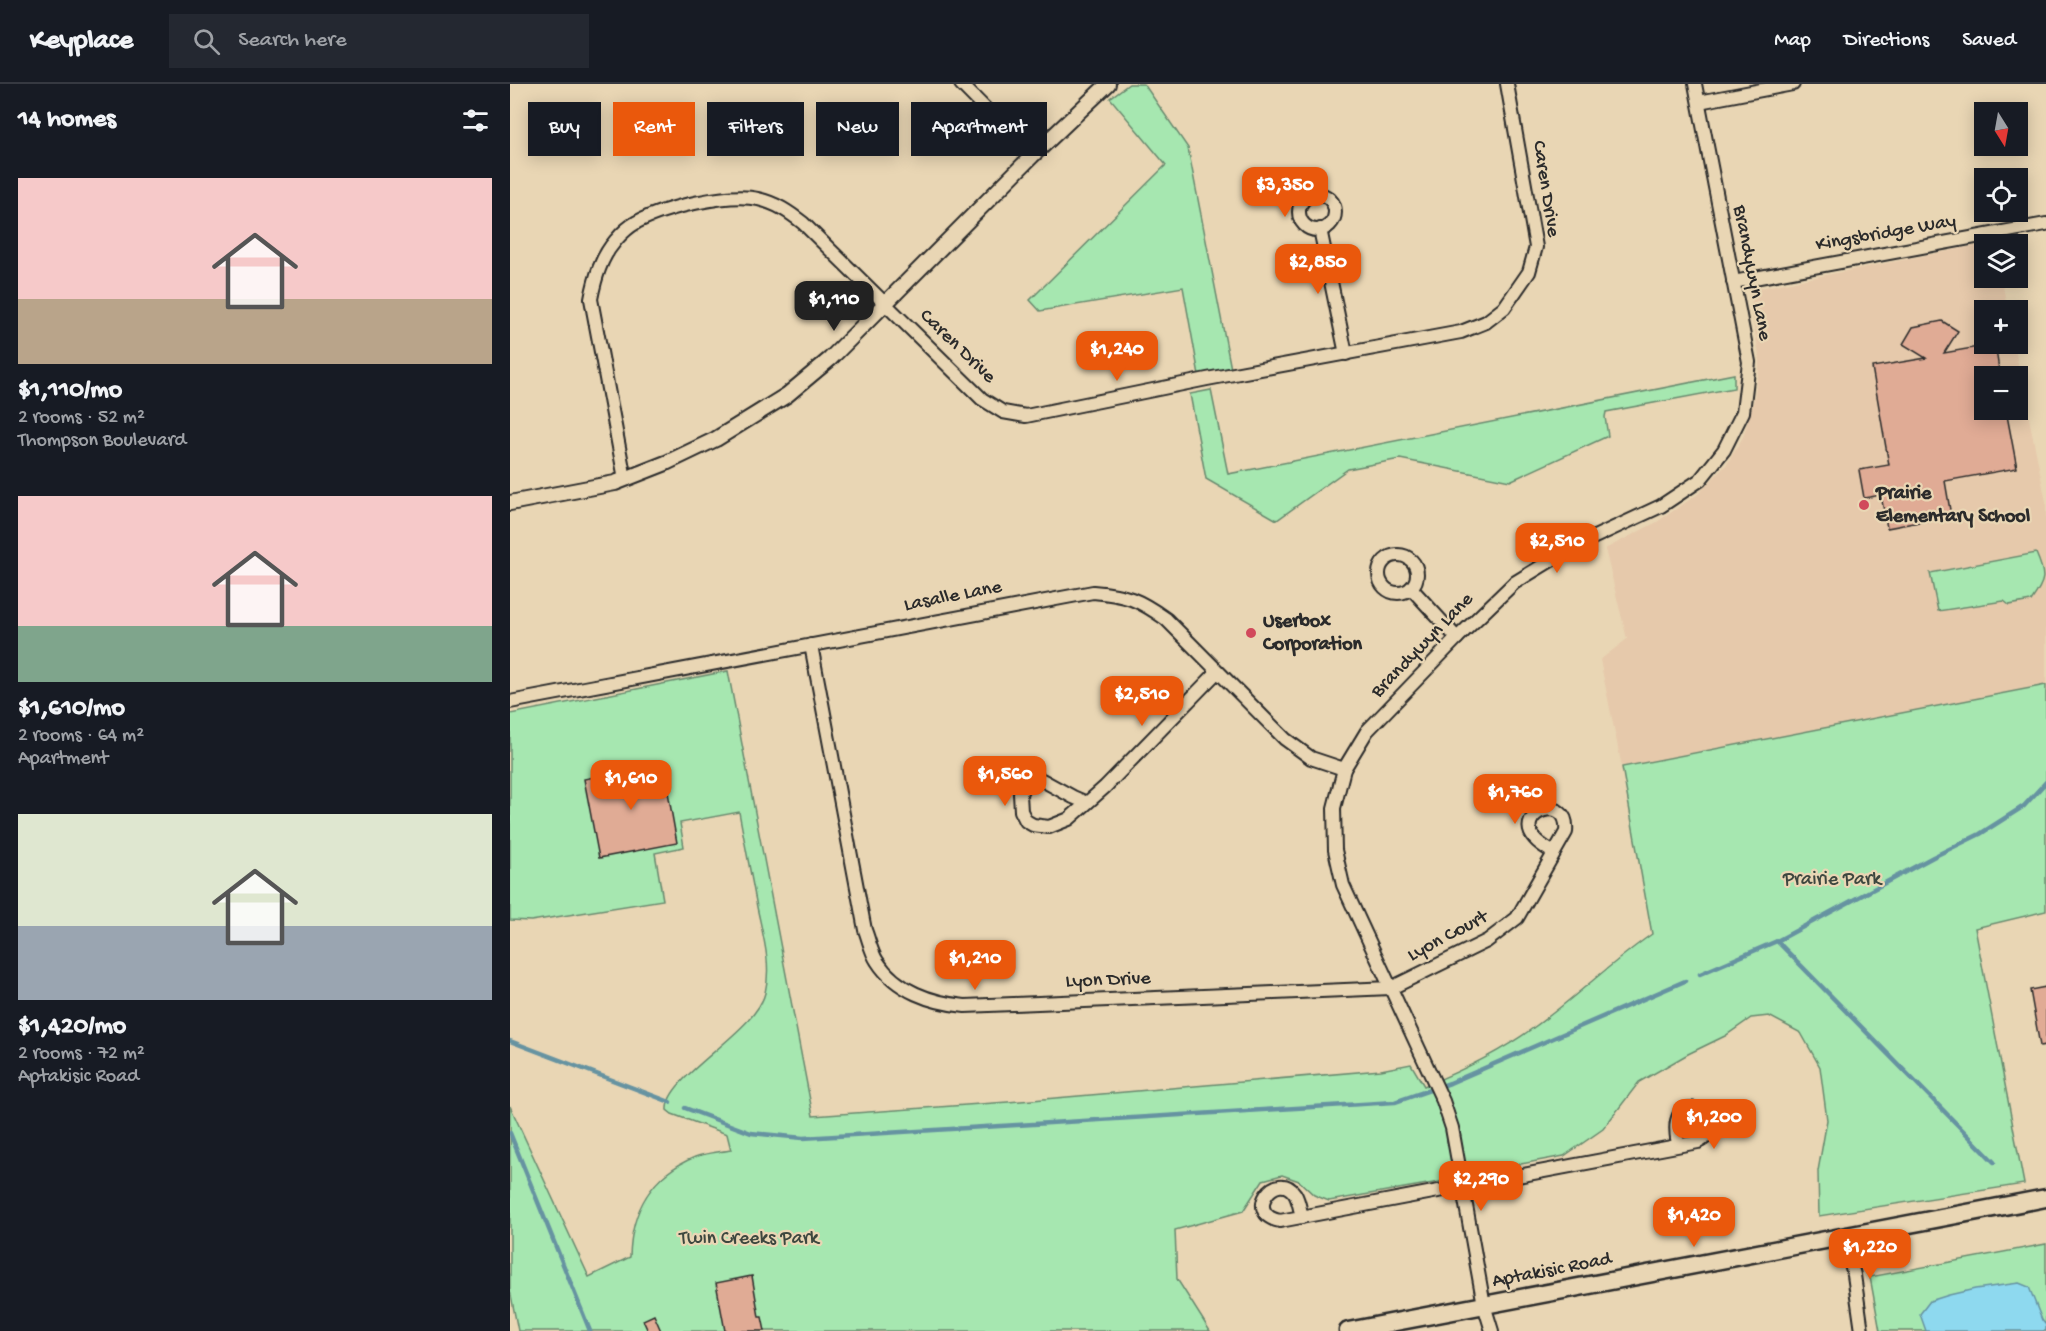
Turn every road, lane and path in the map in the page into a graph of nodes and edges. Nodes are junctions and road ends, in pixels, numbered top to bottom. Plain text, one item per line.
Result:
1 (961, 84) edge
2 (1108, 84) edge
3 (1506, 84) edge
4 (1695, 84) edge
5 (1793, 84) edge
6 (979, 102) edge
7 (1699, 102) junction
8 (1047, 142) edge
9 (1032, 156) edge
10 (2046, 224) edge
11 (1320, 230) dead end
12 (1733, 282) junction
13 (884, 303) junction
14 (1346, 354) junction
15 (625, 479) junction
16 (510, 503) edge
17 (1411, 588) dead end
18 (1457, 638) junction
19 (811, 645) junction
20 (1217, 672) junction
21 (510, 702) edge
22 (1344, 768) junction
23 (1088, 803) junction
24 (1554, 853) dead end
25 (1391, 988) junction
26 (1678, 1145) dead end
27 (1461, 1187) junction
28 (2046, 1198) edge
29 (1302, 1217) dead end
30 (1844, 1237) junction
31 (1485, 1305) junction
32 (1348, 1331) edge
33 (1492, 1331) edge
34 (1862, 1331) edge

1 - 6 street
2 - 8 street
3 - 14 street, Caren Drive
4 - 7 street, Brandywyn Lane
5 - 7 street
7 - 12 street, Brandywyn Lane
9 - 13 street
10 - 12 street, Kingsbridge Way
11 - 14 street
12 - 18 street, Brandywyn Lane
13 - 14 street, Caren Drive
13 - 15 street
13 - 15 street, Caren Drive
15 - 16 street
17 - 18 street
18 - 22 street, Brandywyn Lane
19 - 20 street, Lasalle Lane
19 - 21 street, Lasalle Lane
19 - 25 street, Lyon Drive
20 - 22 street, Lasalle Lane
20 - 23 street
22 - 25 street, Brandywyn Lane
23 - 23 street
24 - 25 street, Lyon Court
25 - 27 street, Brandywyn Lane
26 - 27 street
27 - 29 street
27 - 31 street, Brandywyn Lane
28 - 30 main road, Aptakisic Road
30 - 31 main road, Aptakisic Road
30 - 34 street
31 - 32 main road, Aptakisic Road
31 - 33 street, Brandywyn Lane

